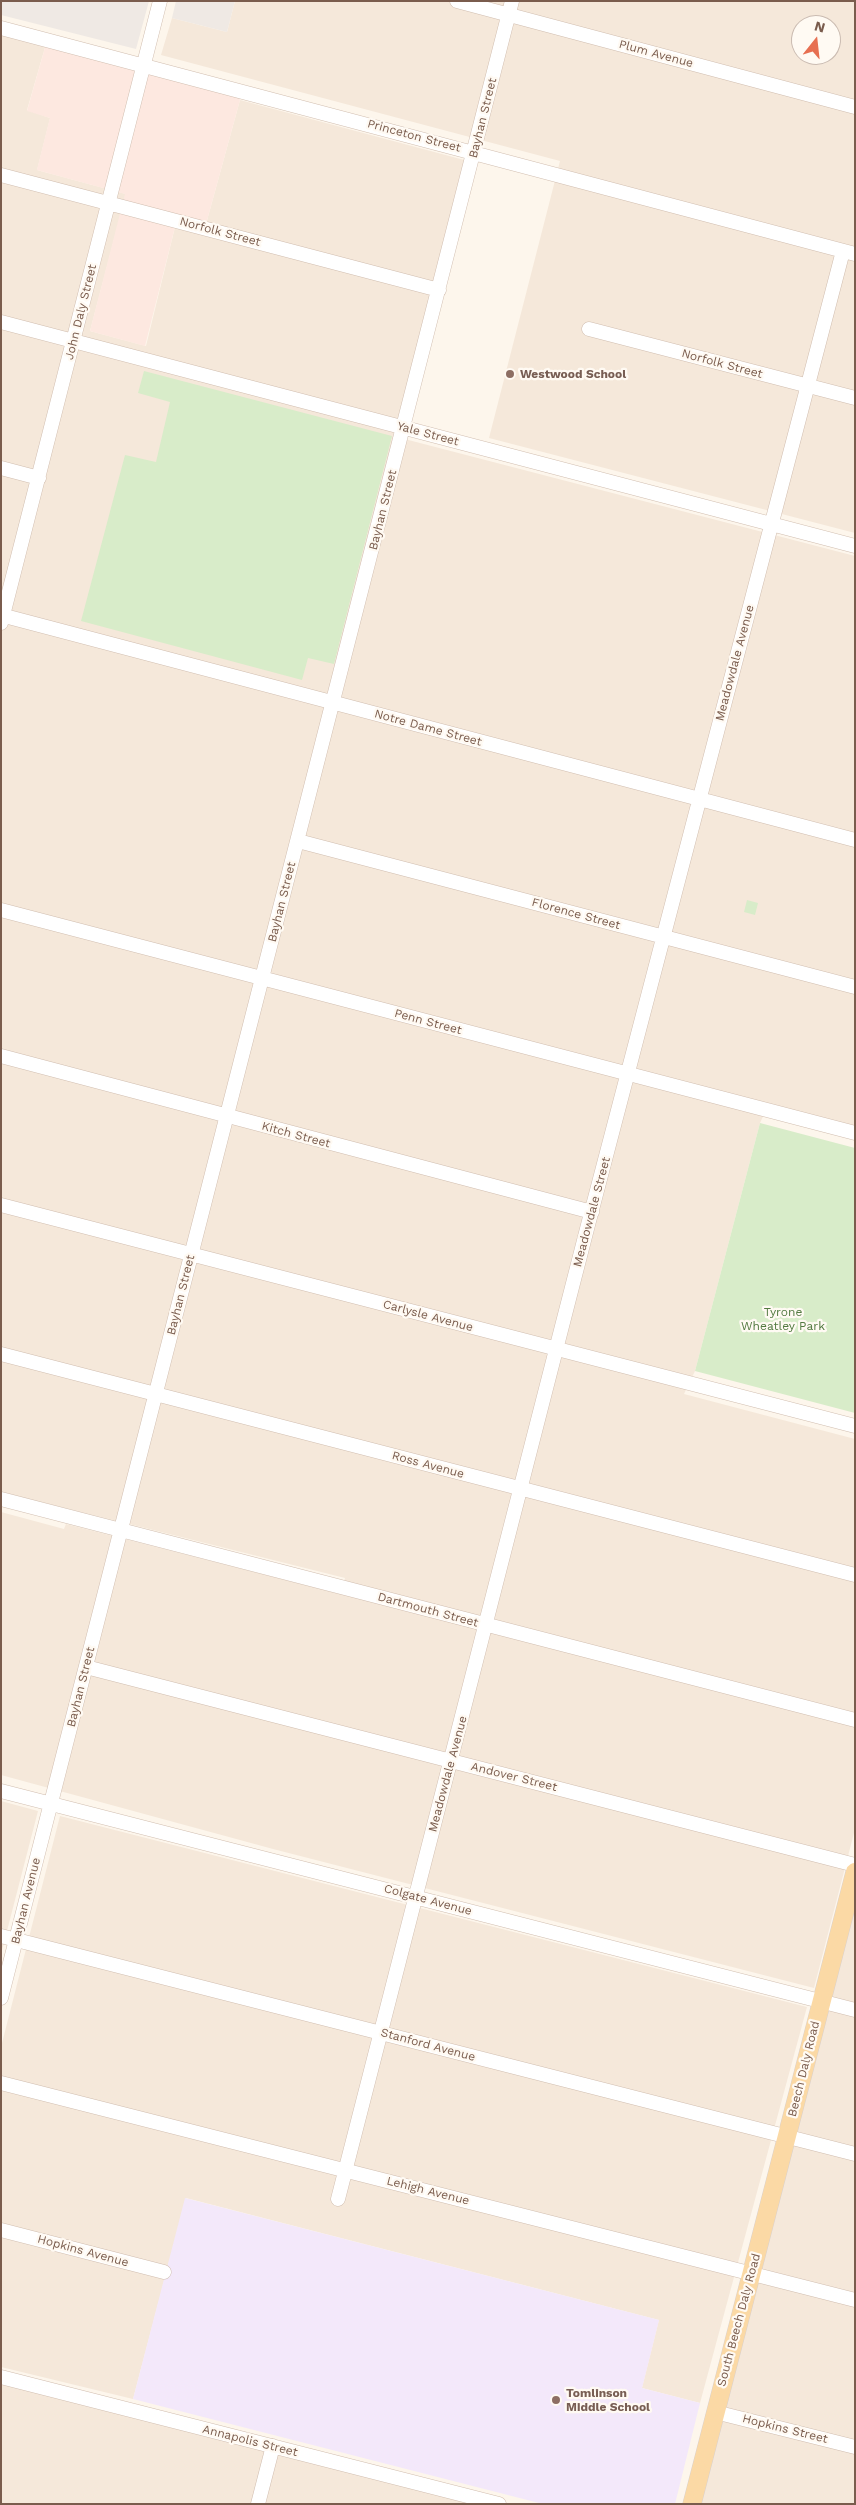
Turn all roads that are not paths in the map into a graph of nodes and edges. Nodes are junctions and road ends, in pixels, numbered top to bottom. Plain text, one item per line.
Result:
1 (160, 1) edge
2 (457, 1) edge
3 (510, 8) edge
4 (1, 28) edge
5 (144, 65) junction
6 (855, 107) edge
7 (474, 152) junction
8 (1, 175) edge
9 (109, 202) junction
10 (849, 252) edge
11 (439, 290) junction
12 (1, 322) edge
13 (589, 329) dead end
14 (74, 340) junction
15 (807, 386) junction
16 (855, 398) edge
17 (404, 428) junction
18 (1, 468) edge
19 (39, 478) junction
20 (772, 524) junction
21 (855, 546) edge
22 (2, 618) edge
23 (333, 703) junction
24 (699, 799) junction
25 (855, 840) edge
26 (298, 841) junction
27 (1, 910) edge
28 (663, 937) junction
29 (262, 979) junction
30 (855, 987) edge
31 (1, 1056) edge
32 (628, 1074) junction
33 (227, 1116) junction
34 (855, 1133) edge
35 (1, 1205) edge
36 (592, 1212) junction
37 (191, 1254) junction
38 (556, 1349) junction
39 (1, 1354) edge
40 (155, 1394) junction
41 (855, 1426) edge
42 (522, 1489) junction
43 (1, 1499) edge
44 (121, 1530) junction
45 (855, 1576) edge
46 (487, 1626) junction
47 (86, 1667) junction
48 (855, 1720) edge
49 (452, 1761) junction
50 (1, 1791) edge
51 (51, 1803) junction
52 (855, 1865) edge
53 (855, 1872) edge
54 (416, 1897) junction
55 (1, 1936) edge
56 (16, 1940) junction
57 (1, 1998) edge
58 (821, 2002) junction
59 (855, 2010) edge
60 (381, 2033) junction
61 (1, 2083) edge
62 (786, 2137) junction
63 (855, 2154) edge
64 (346, 2170) junction
65 (338, 2199) dead end
66 (1, 2230) edge
67 (164, 2272) dead end
68 (751, 2274) junction
69 (855, 2300) edge
70 (1, 2378) edge
71 (715, 2412) junction
72 (273, 2446) junction
73 (855, 2447) edge
74 (258, 2504) edge
75 (499, 2504) edge
76 (692, 2504) edge

1 - 5 street, John Daly Street
2 - 3 street, Plum Avenue
3 - 6 street, Plum Avenue
3 - 7 street, Bayhan Street
4 - 5 street, Princeton Street
5 - 7 street, Princeton Street
5 - 9 street, John Daly Street
7 - 10 street, Princeton Street
7 - 11 street, Bayhan Street
8 - 9 street, Norfolk Street
9 - 11 street, Norfolk Street
9 - 14 street, John Daly Street
10 - 15 street, Meadowdale Avenue
11 - 17 street, Bayhan Street
12 - 14 street, Yale Street
13 - 15 street, Norfolk Street
14 - 17 street, Yale Street
14 - 19 street, John Daly Street
15 - 16 street, Norfolk Street
15 - 20 street, Meadowdale Avenue
17 - 20 street, Yale Street
17 - 23 street, Bayhan Street
18 - 19 street
19 - 22 street, John Daly Street
20 - 21 street, Yale Street
20 - 24 street, Meadowdale Avenue
22 - 23 street, Notre Dame Street
23 - 24 street, Notre Dame Street
23 - 26 street, Bayhan Street
24 - 25 street, Notre Dame Street
24 - 28 street, Meadowdale Avenue
26 - 28 street, Florence Street
26 - 29 street, Bayhan Street
27 - 29 street, Penn Street
28 - 30 street, Florence Street
28 - 32 street, Meadowdale Avenue
29 - 32 street, Penn Street
29 - 33 street, Bayhan Street
31 - 33 street, Kitch Street
32 - 34 street, Penn Street
32 - 36 street, Meadowdale Street
33 - 36 street, Kitch Street
33 - 37 street, Bayhan Street
35 - 37 street, Carlysle Avenue
36 - 38 street, Meadowdale Street
37 - 38 street, Carlysle Avenue
37 - 40 street, Bayhan Street
38 - 41 street, Carlysle Avenue
38 - 42 street, Meadowdale Avenue
39 - 40 street, Ross Avenue
40 - 42 street, Ross Avenue
40 - 44 street, Bayhan Street
42 - 45 street, Ross Avenue
42 - 46 street, Meadowdale Avenue
43 - 44 street, Dartmouth Street
44 - 46 street, Dartmouth Street
44 - 47 street, Bayhan Street
46 - 48 street, Dartmouth Street
46 - 49 street, Meadowdale Avenue
47 - 49 street, Andover Street
47 - 51 street, Bayhan Street
49 - 52 street, Andover Street
49 - 54 street, Meadowdale Avenue
50 - 51 street, Colgate Avenue
51 - 54 street, Colgate Avenue
51 - 56 street, Bayhan Avenue
53 - 58 main road
54 - 58 street, Colgate Avenue
54 - 60 street, Meadowdale Avenue
55 - 56 street, Stanford Avenue
56 - 57 street, Bayhan Avenue
56 - 60 street, Stanford Avenue
58 - 59 street, Colgate Avenue
58 - 62 main road, Beech Daly Road
60 - 62 street, Stanford Avenue
60 - 64 street, Meadowdale Avenue
61 - 64 street, Lehigh Avenue
62 - 63 street, Stanford Avenue
62 - 68 main road, South Beech Daly Road
64 - 65 street, Meadowdale Avenue
64 - 68 street, Lehigh Avenue
66 - 67 street, Hopkins Avenue
68 - 69 street, Lehigh Avenue
68 - 71 main road, South Beech Daly Road
70 - 72 street, Annapolis Street
71 - 73 street, Hopkins Street
71 - 76 main road, South Beech Daly Road
72 - 74 street
72 - 75 street, Annapolis Street

